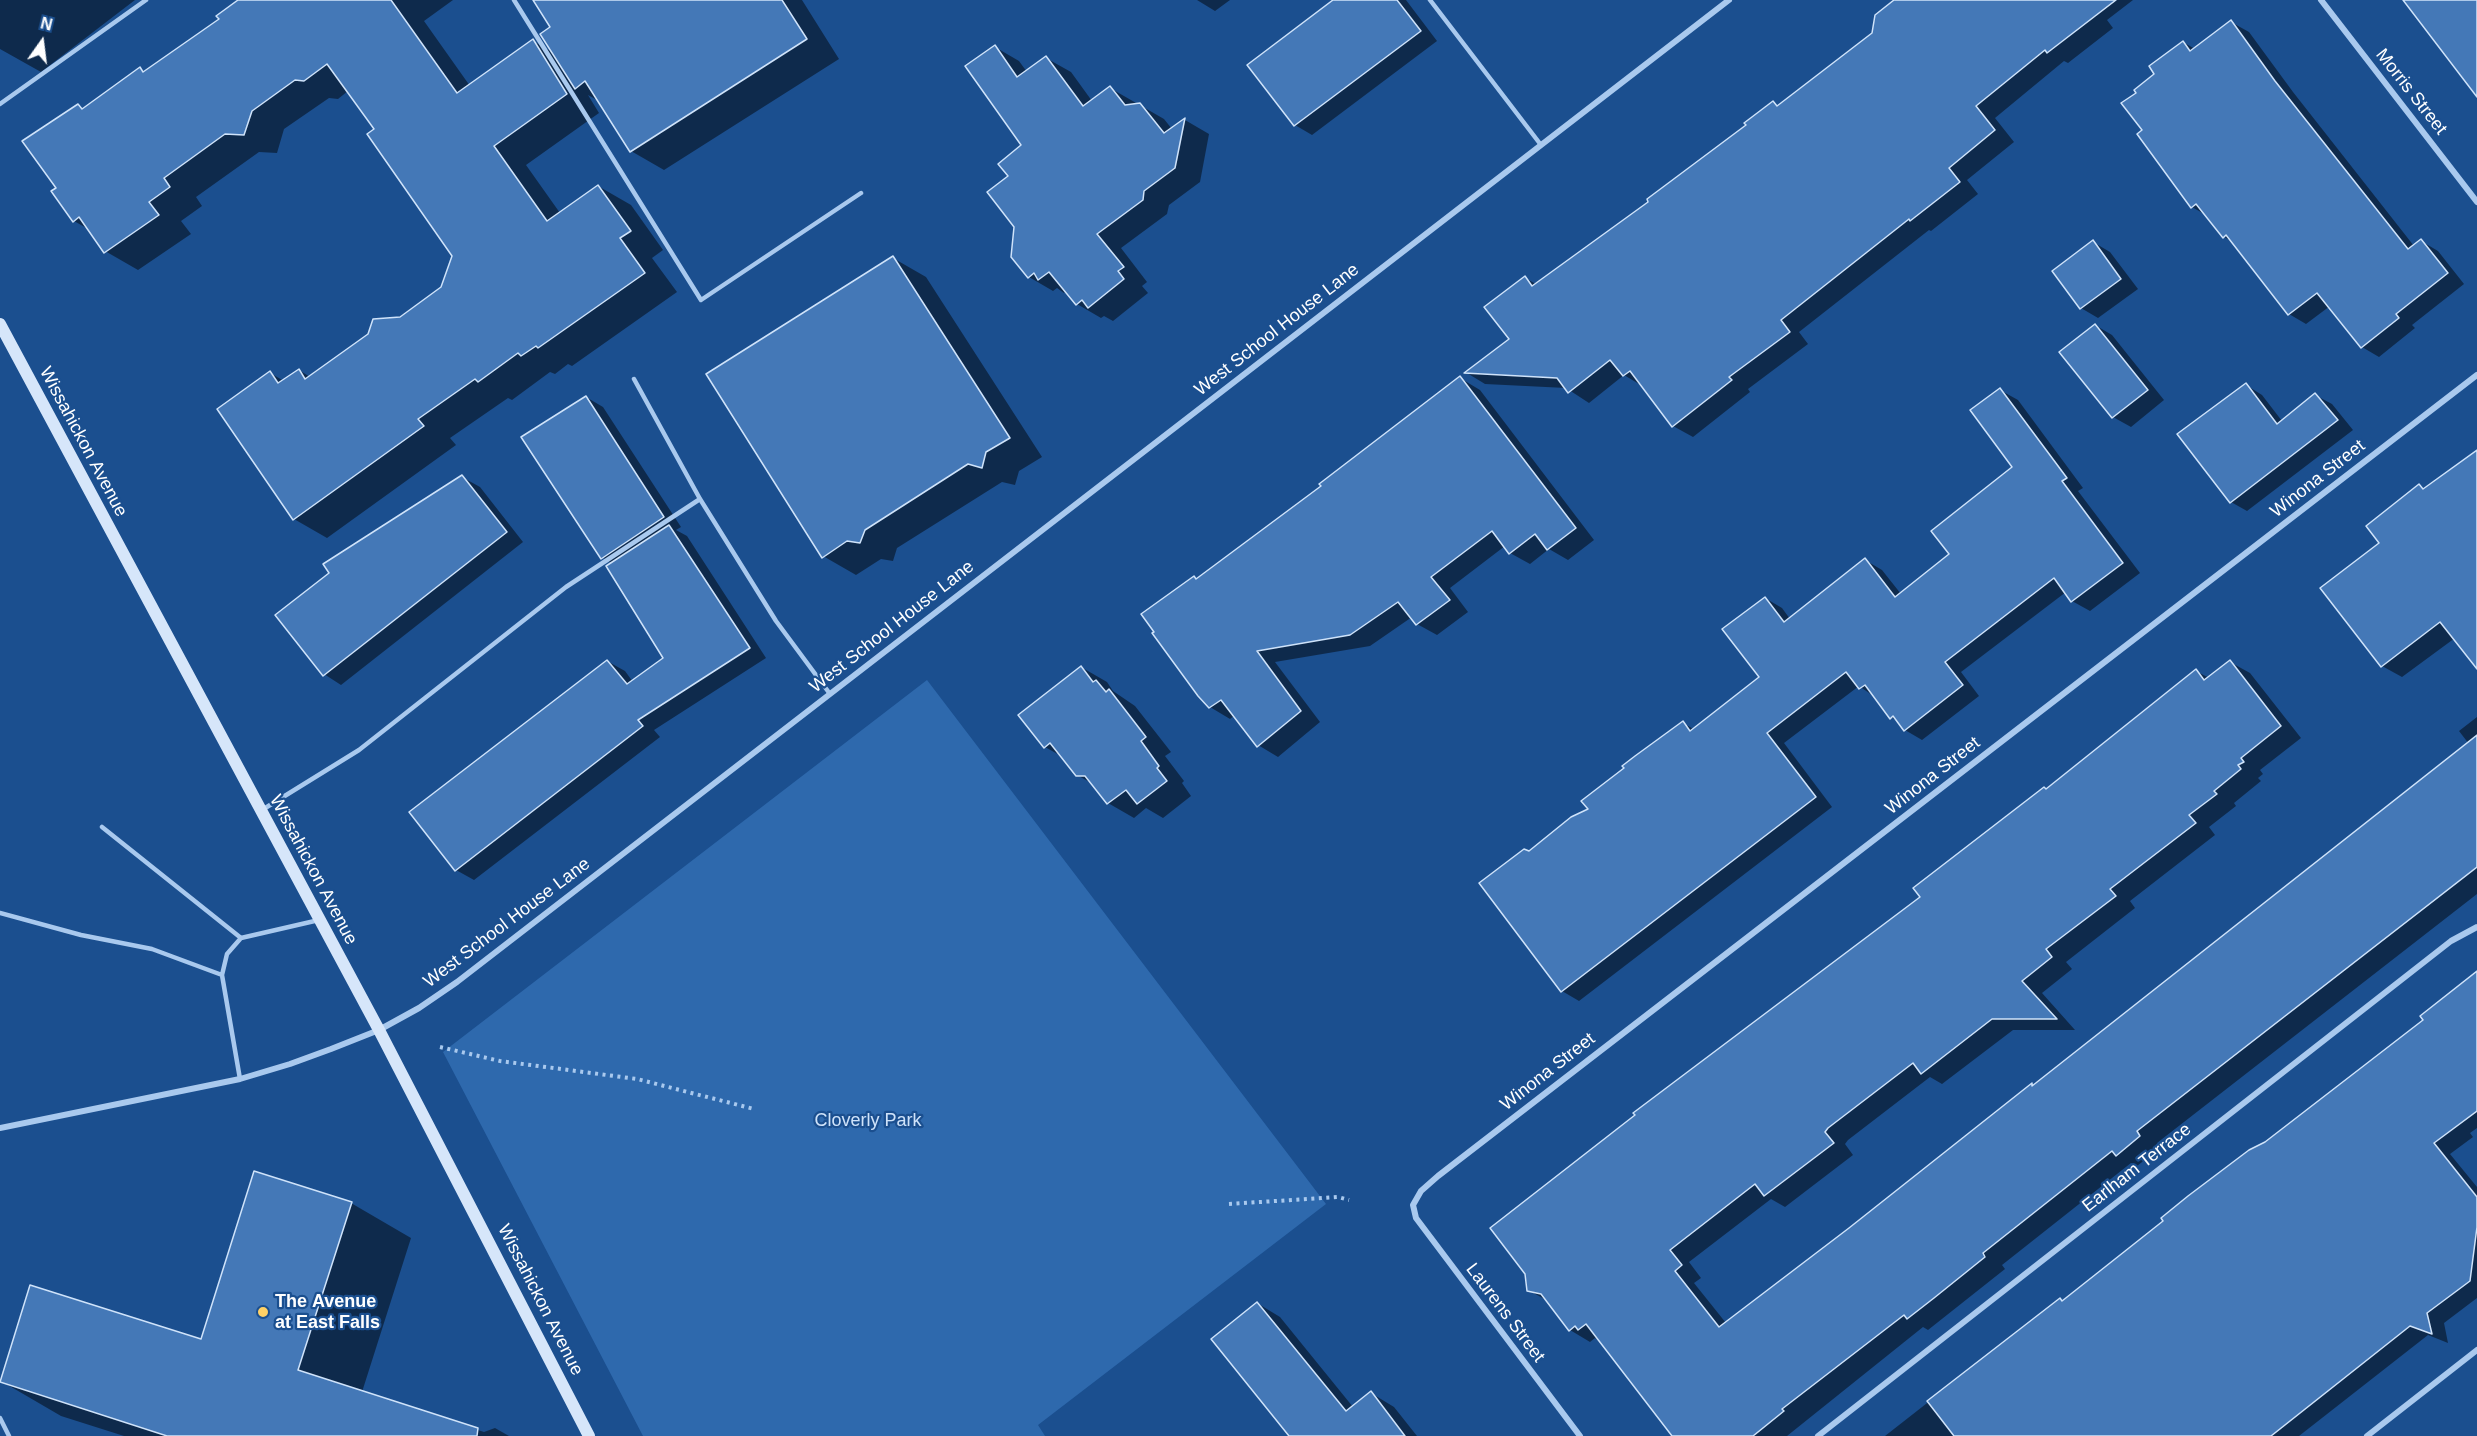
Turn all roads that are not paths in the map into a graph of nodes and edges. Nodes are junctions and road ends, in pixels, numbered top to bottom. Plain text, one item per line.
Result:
1 (146, 0) edge
2 (514, 0) edge
3 (1430, 0) edge
4 (1730, 0) edge
5 (2321, 0) edge
6 (0, 104) edge
7 (1541, 145) junction
8 (861, 193) dead end
9 (2477, 202) edge
10 (0, 324) edge
11 (2477, 375) edge
12 (634, 379) dead end
13 (700, 500) junction
14 (830, 694) junction
15 (260, 811) junction
16 (102, 827) dead end
17 (0, 913) edge
18 (319, 920) junction
19 (2477, 927) edge
20 (241, 939) junction
21 (222, 975) junction
22 (379, 1030) junction
23 (240, 1079) junction
24 (0, 1128) edge
25 (1413, 1205) joint
26 (2477, 1350) edge
27 (0, 1418) edge
28 (9, 1436) edge
29 (589, 1436) edge
30 (1580, 1436) edge
31 (1818, 1436) edge
32 (2367, 1436) edge

1 - 6 lane
2 - 8 lane
3 - 7 lane
4 - 7 street, West School House Lane
5 - 9 street, Morris Street
7 - 14 street, West School House Lane
10 - 15 street, Wissahickon Avenue
11 - 25 street, Winona Street
12 - 13 lane
13 - 14 lane
13 - 15 lane
14 - 22 street, West School House Lane
15 - 18 street, Wissahickon Avenue
16 - 20 lane
17 - 21 lane
18 - 20 lane
18 - 22 street, Wissahickon Avenue
19 - 31 street, Earlham Terrace
20 - 21 lane
21 - 23 lane
22 - 23 street, West School House Lane
22 - 29 street, Wissahickon Avenue
23 - 24 street, West School House Lane
25 - 30 street, Laurens Street
26 - 32 street
27 - 28 lane

